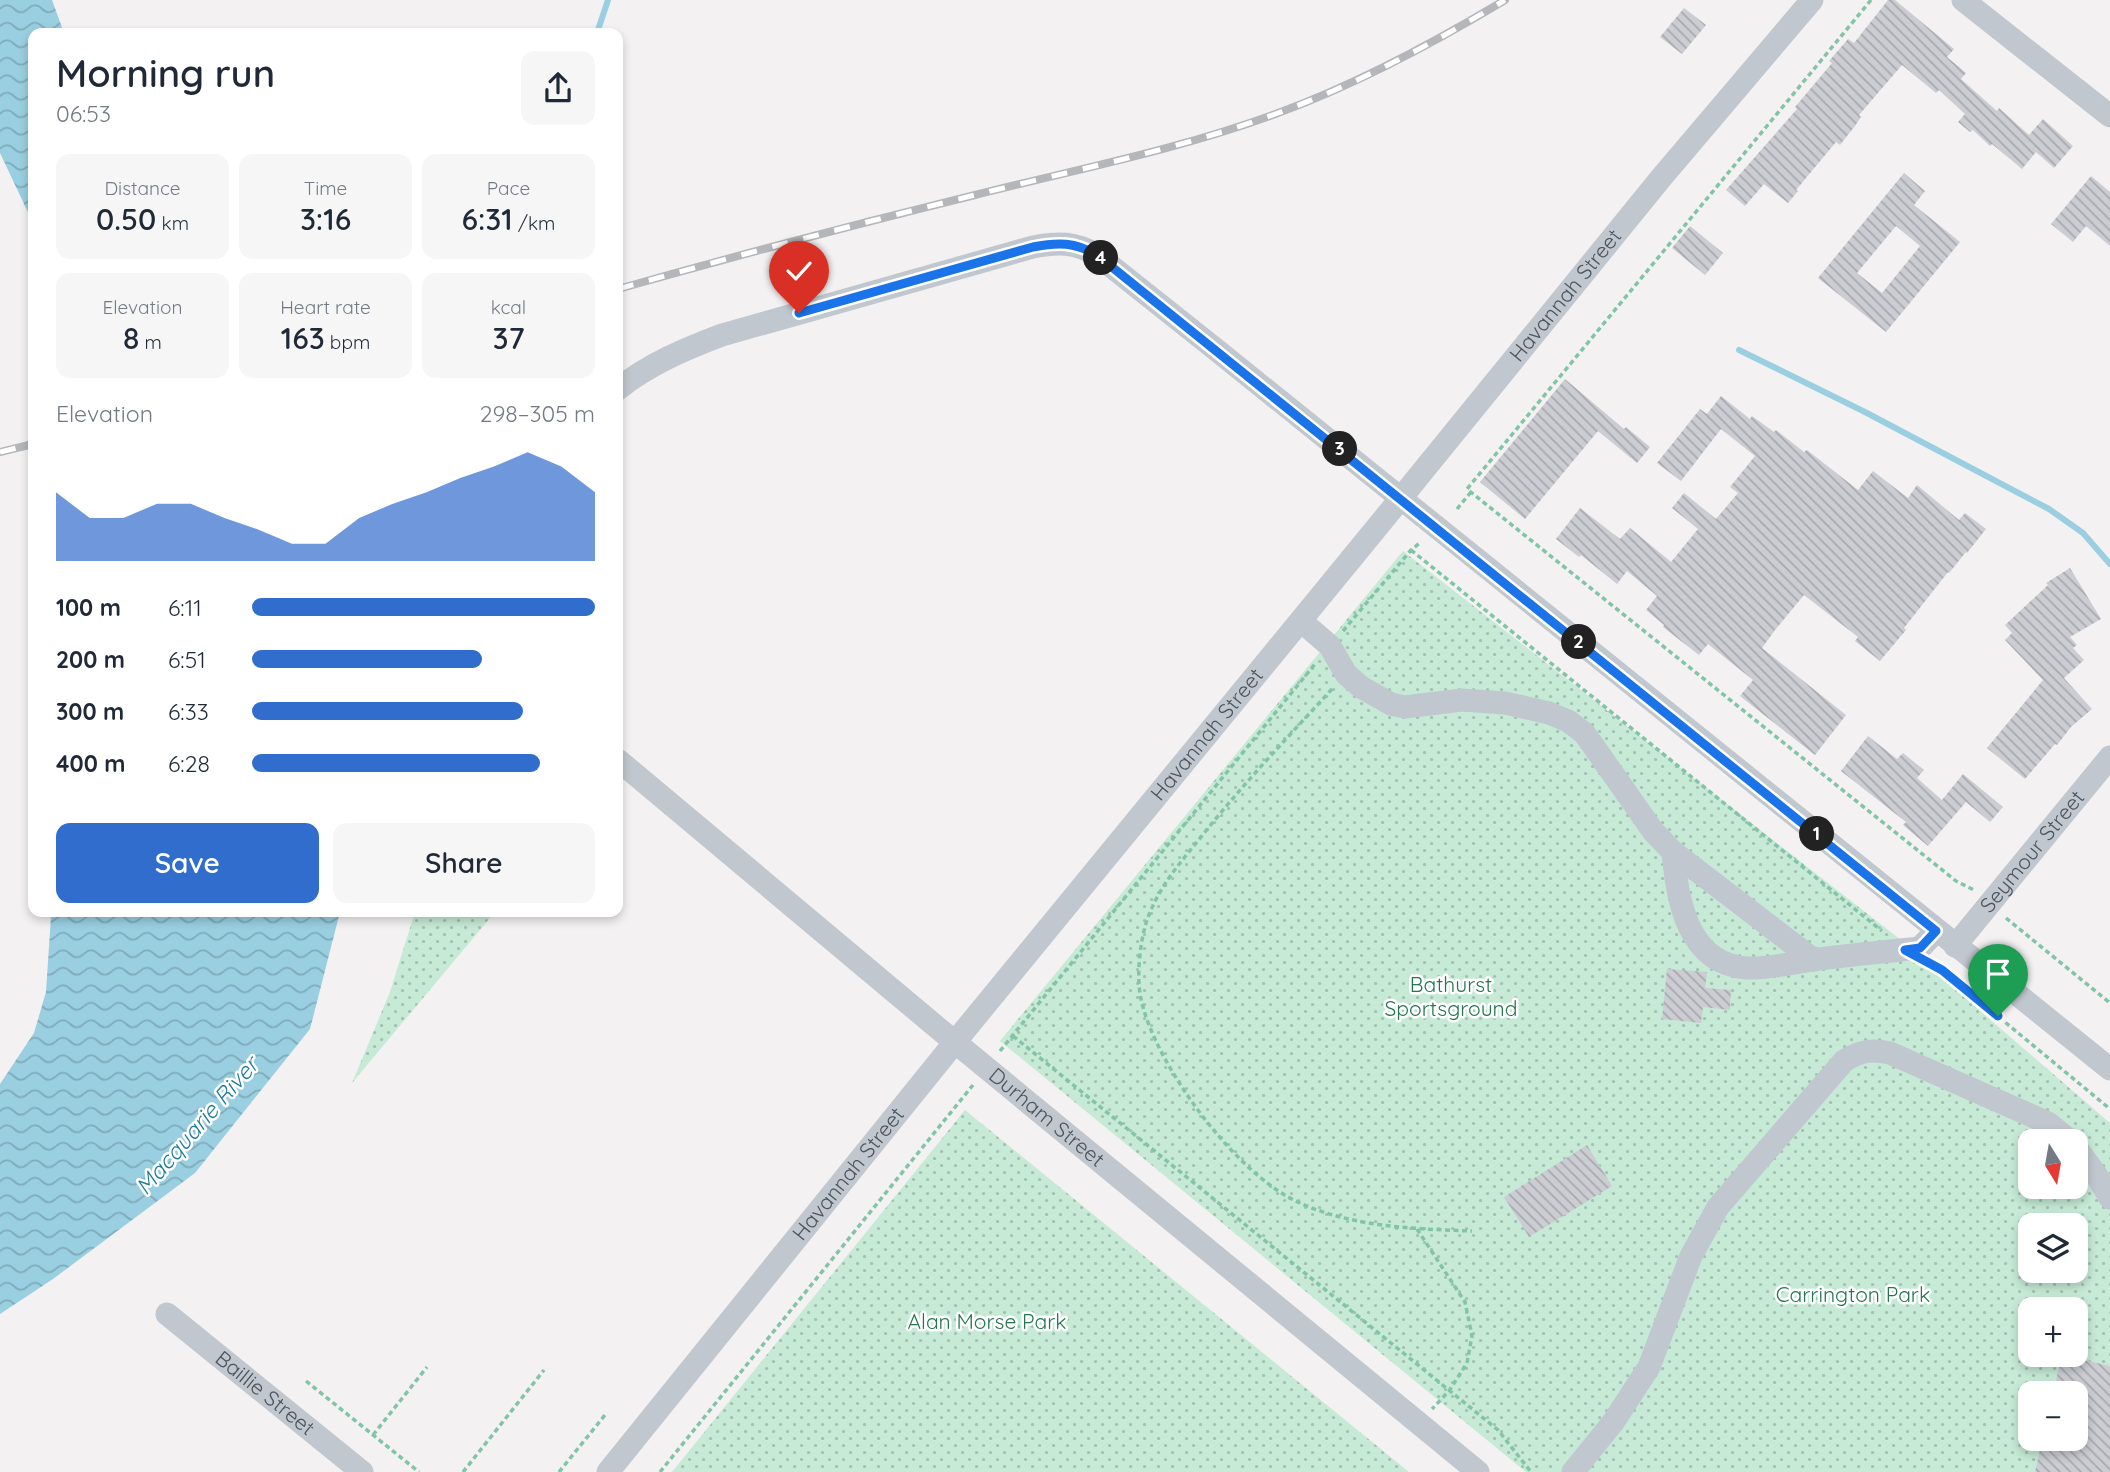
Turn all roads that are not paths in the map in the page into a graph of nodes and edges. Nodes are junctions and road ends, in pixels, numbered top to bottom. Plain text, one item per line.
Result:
1 (1812, 0) edge
2 (1963, 0) edge
3 (2110, 116) edge
4 (623, 384) edge
5 (1402, 498) junction
6 (1300, 621) junction
7 (2110, 757) edge
8 (623, 764) edge
9 (1673, 852) junction
10 (1936, 931) junction
11 (1955, 946) junction
12 (1814, 960) junction
13 (956, 1042) junction
14 (2110, 1069) edge
15 (2056, 1129) edge
16 (2088, 1164) edge
17 (2110, 1198) edge
18 (167, 1314) dead end
19 (362, 1472) edge
20 (608, 1472) edge
21 (1478, 1472) edge
22 (1573, 1472) edge

1 - 5 street, Havannah Street
2 - 3 street
4 - 5 street
5 - 6 street, Havannah Street
5 - 10 street
6 - 9 street
6 - 13 street, Havannah Street
7 - 11 street, Seymour Street
8 - 13 street, Durham Street
9 - 12 street
9 - 12 street
10 - 11 street
10 - 12 street
11 - 14 street
13 - 20 street, Havannah Street
13 - 21 street, Durham Street
15 - 22 street
16 - 17 street
18 - 19 street, Baillie Street

